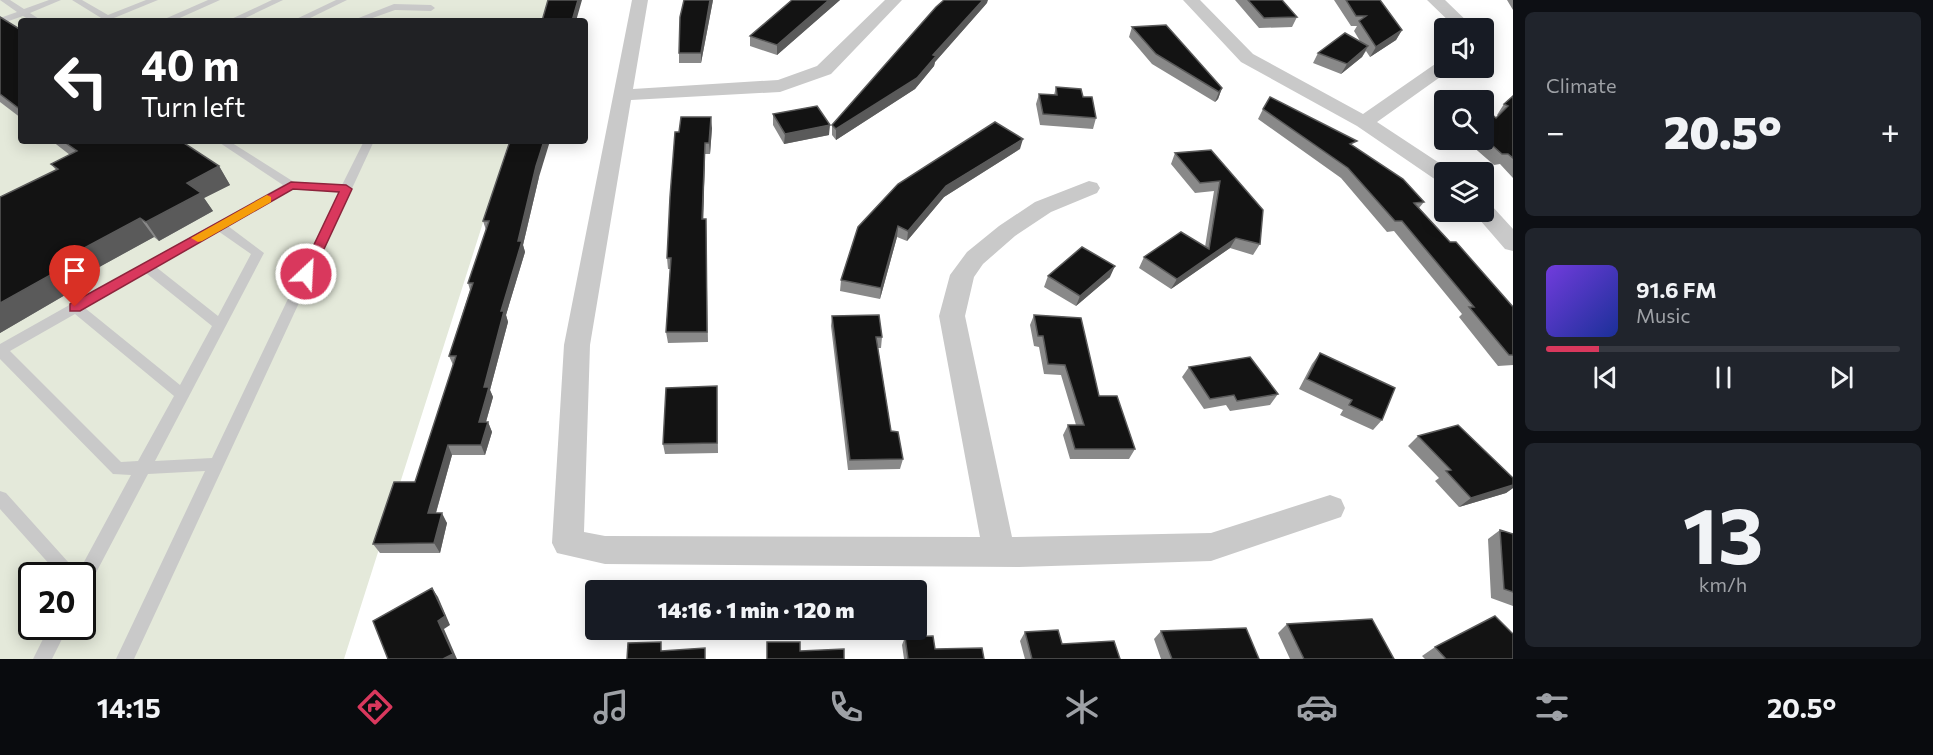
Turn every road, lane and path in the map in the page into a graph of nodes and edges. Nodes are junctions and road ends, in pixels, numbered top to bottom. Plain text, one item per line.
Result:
1 (4, 0) edge
2 (57, 0) edge
3 (94, 0) edge
4 (154, 0) edge
5 (216, 0) edge
6 (279, 0) edge
7 (343, 0) edge
8 (640, 0) edge
9 (894, 0) edge
10 (1191, 0) edge
11 (1435, 0) edge
12 (79, 2) edge
13 (395, 4) edge
14 (433, 4) edge
15 (23, 12) junction
16 (32, 18) edge
17 (106, 18) edge
18 (114, 18) edge
19 (172, 18) edge
20 (239, 18) edge
21 (304, 18) edge
22 (363, 18) edge
23 (388, 18) edge
24 (426, 18) edge
25 (1454, 18) edge
26 (0, 21) edge
27 (1434, 73) edge
28 (623, 95) junction
29 (1364, 122) junction
30 (227, 144) edge
31 (368, 144) edge
32 (1434, 168) edge
33 (291, 185) junction
34 (1089, 188) dead end
35 (346, 189) junction
36 (1494, 222) edge
37 (219, 226) junction
38 (1513, 243) edge
39 (147, 267) junction
40 (75, 307) junction
41 (220, 325) junction
42 (0, 350) edge
43 (183, 394) junction
44 (217, 464) junction
45 (143, 470) junction
46 (0, 498) edge
47 (1330, 508) dead end
48 (999, 552) junction
49 (58, 562) edge
50 (93, 562) edge
51 (52, 640) edge
52 (42, 659) edge
53 (125, 659) edge

1 - 15 lane
2 - 15 lane
3 - 12 lane
4 - 18 lane
5 - 19 lane
6 - 20 lane
7 - 21 lane
8 - 28 street
9 - 28 street
10 - 29 street
11 - 25 street
12 - 17 lane
13 - 14 lane
13 - 22 lane
13 - 23 lane
14 - 24 lane
15 - 16 lane
15 - 26 lane
27 - 29 street
28 - 48 street
29 - 32 street
30 - 33 lane
31 - 35 lane
33 - 35 lane
33 - 37 lane
34 - 48 street
35 - 44 lane
36 - 38 street
37 - 39 lane
37 - 41 lane
39 - 40 lane
39 - 41 lane
40 - 42 lane
40 - 43 lane
41 - 43 lane
42 - 45 lane
43 - 45 lane
44 - 45 lane
44 - 53 lane
45 - 50 lane
46 - 49 lane
47 - 48 street
51 - 52 lane

